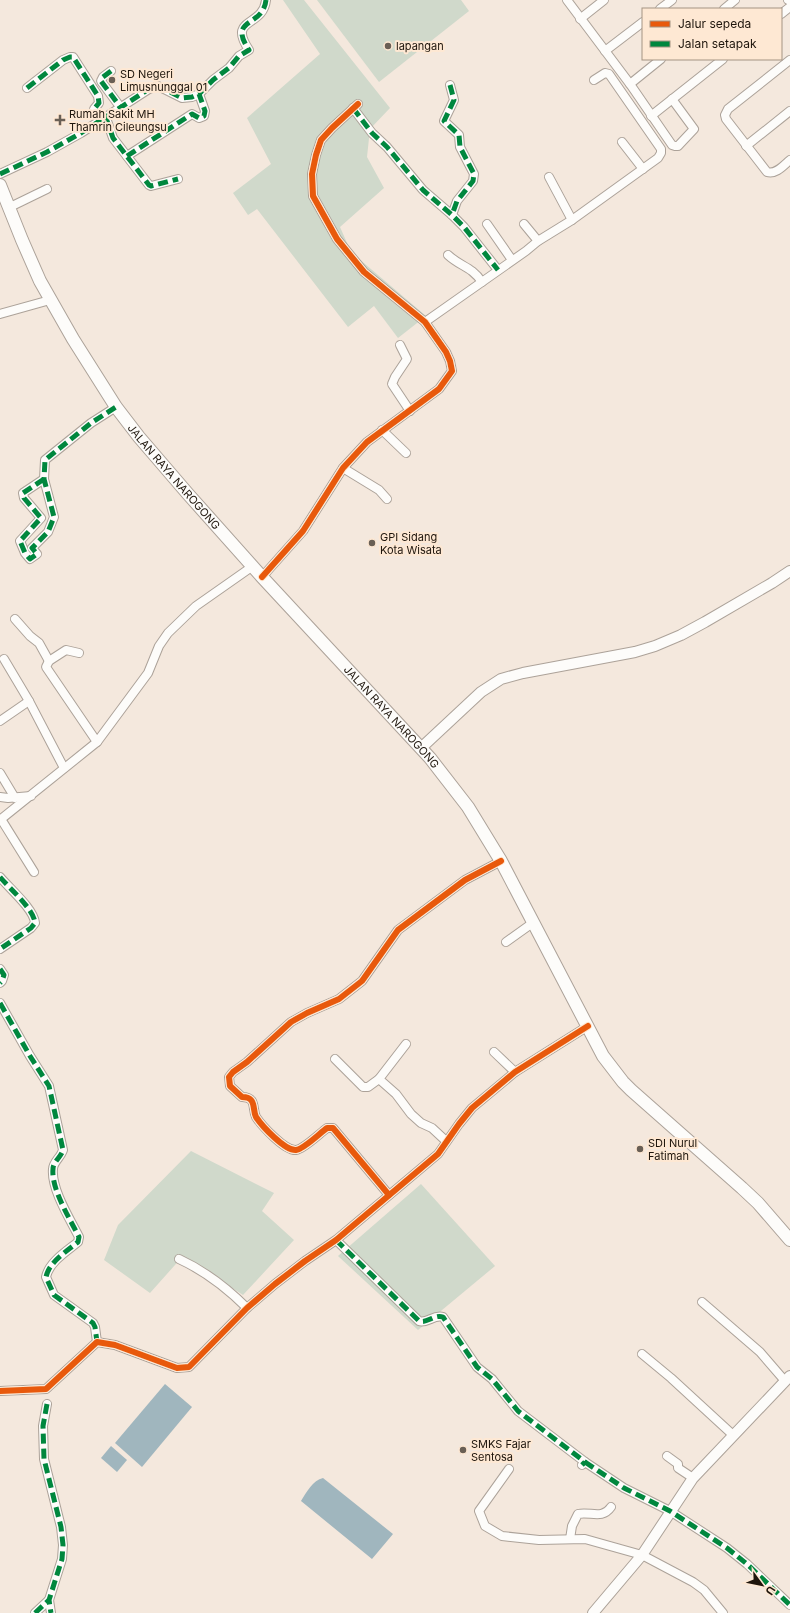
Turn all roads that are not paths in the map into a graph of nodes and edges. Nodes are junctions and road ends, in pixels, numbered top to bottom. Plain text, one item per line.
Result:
1 (266, 0) edge
2 (567, 0) edge
3 (604, 0) edge
4 (672, 0) edge
5 (735, 0) edge
6 (790, 6) edge
7 (661, 8) edge
8 (725, 8) edge
9 (782, 13) edge
10 (580, 18) junction
11 (642, 23) edge
12 (605, 51) junction
13 (660, 60) edge
14 (723, 60) edge
15 (790, 60) edge
16 (111, 71) dead end
17 (594, 80) dead end
18 (630, 84) junction
19 (450, 86) dead end
20 (27, 88) dead end
21 (198, 94) junction
22 (672, 99) junction
23 (121, 108) junction
24 (790, 111) edge
25 (651, 116) junction
26 (103, 120) junction
27 (622, 142) dead end
28 (746, 146) junction
29 (127, 156) junction
30 (790, 160) edge
31 (643, 169) junction
32 (0, 174) edge
33 (549, 177) dead end
34 (178, 179) dead end
35 (0, 185) edge
36 (47, 189) dead end
37 (8, 208) junction
38 (452, 215) junction
39 (572, 220) junction
40 (487, 224) dead end
41 (524, 224) dead end
42 (538, 241) junction
43 (448, 255) dead end
44 (512, 260) junction
45 (498, 270) junction
46 (482, 282) junction
47 (50, 300) junction
48 (0, 314) edge
49 (425, 322) junction
50 (400, 345) dead end
51 (116, 407) junction
52 (410, 410) junction
53 (382, 430) junction
54 (406, 453) dead end
55 (343, 468) junction
56 (44, 479) junction
57 (387, 499) dead end
58 (253, 566) junction
59 (790, 571) edge
60 (262, 577) junction
61 (15, 619) dead end
62 (79, 653) dead end
63 (4, 659) dead end
64 (49, 661) junction
65 (29, 701) junction
66 (0, 721) edge
67 (97, 742) junction
68 (421, 748) junction
69 (64, 768) junction
70 (0, 773) edge
71 (31, 796) junction
72 (0, 797) edge
73 (15, 798) junction
74 (1, 820) edge
75 (501, 861) junction
76 (34, 872) dead end
77 (0, 877) edge
78 (534, 922) junction
79 (506, 942) dead end
80 (0, 949) edge
81 (0, 969) edge
82 (0, 983) edge
83 (0, 1003) edge
84 (588, 1026) junction
85 (406, 1044) dead end
86 (494, 1052) dead end
87 (335, 1059) dead end
88 (515, 1072) junction
89 (379, 1079) junction
90 (446, 1141) junction
91 (389, 1195) junction
92 (336, 1240) junction
93 (790, 1240) edge
94 (179, 1259) dead end
95 (702, 1302) dead end
96 (248, 1308) junction
97 (97, 1342) junction
98 (642, 1354) dead end
99 (788, 1378) edge
100 (0, 1391) edge
101 (47, 1404) dead end
102 (733, 1435) junction
103 (667, 1456) dead end
104 (509, 1469) dead end
105 (693, 1478) junction
106 (611, 1507) dead end
107 (670, 1511) junction
108 (570, 1539) junction
109 (642, 1555) junction
110 (49, 1600) junction
111 (790, 1606) edge
112 (35, 1613) edge
113 (51, 1613) edge
114 (593, 1613) edge
115 (723, 1613) edge

1 - 21 street
2 - 10 street
3 - 10 street
4 - 7 street
5 - 8 street
6 - 9 street
10 - 12 street
11 - 12 street
12 - 18 street
13 - 18 street
14 - 22 street
15 - 28 street
16 - 23 street
17 - 31 street
18 - 25 street
19 - 38 street
20 - 26 street
21 - 23 street
21 - 29 street
22 - 25 street
22 - 25 street
23 - 26 street
24 - 28 street
26 - 29 street
26 - 32 street
27 - 31 street
28 - 30 street
29 - 34 street
31 - 39 street
33 - 39 street
35 - 37 main road, JALAN RAYA NAROGONG
36 - 37 street
37 - 47 main road, JALAN RAYA NAROGONG
38 - 45 street
38 - 49 street
39 - 42 street
40 - 44 street
41 - 42 street
42 - 44 street
43 - 46 street
44 - 45 street
45 - 46 street
46 - 49 street
47 - 48 street
47 - 51 main road, JALAN RAYA NAROGONG
49 - 52 street
50 - 52 street
51 - 56 street
51 - 58 main road, JALAN RAYA NAROGONG
52 - 53 street
53 - 54 street
53 - 55 street
55 - 57 street
55 - 60 street
56 - 56 street
58 - 60 main road, JALAN RAYA NAROGONG
58 - 67 street
59 - 68 street
60 - 68 main road, JALAN RAYA NAROGONG
61 - 64 street
62 - 64 street
63 - 65 street
64 - 67 street
65 - 66 street
65 - 69 street
67 - 69 street
68 - 75 main road, JALAN RAYA NAROGONG
69 - 71 street
70 - 73 street
71 - 73 street
71 - 74 street
72 - 73 street
74 - 76 street
75 - 78 main road, JALAN RAYA NAROGONG
75 - 91 street
77 - 80 street
78 - 79 street
78 - 84 main road, JALAN RAYA NAROGONG
81 - 82 street
83 - 97 street
84 - 88 street
84 - 93 main road, JALAN RAYA NAROGONG
85 - 89 street
86 - 88 street
87 - 89 street
88 - 90 street
89 - 90 street
90 - 91 street
91 - 92 street
92 - 96 street
92 - 107 street
94 - 96 street
95 - 99 street
96 - 97 street
97 - 100 street
98 - 102 street
99 - 102 street
101 - 110 street
102 - 105 street
103 - 105 street
104 - 108 street
105 - 107 street
106 - 108 street
107 - 109 street
107 - 111 street
108 - 109 street
109 - 114 street
109 - 115 street
110 - 112 street
110 - 113 street

